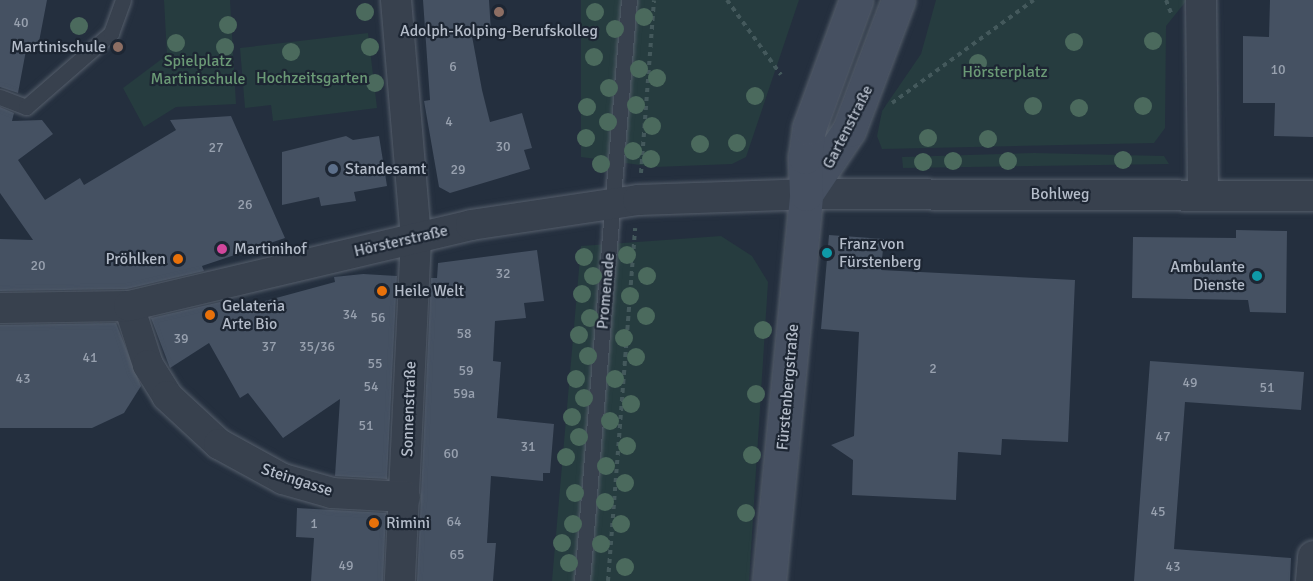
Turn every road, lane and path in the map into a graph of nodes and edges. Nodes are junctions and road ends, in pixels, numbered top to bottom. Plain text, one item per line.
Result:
1 (123, 0) edge
2 (396, 0) edge
3 (629, 0) edge
4 (654, 0) edge
5 (727, 0) edge
6 (856, 0) edge
7 (898, 0) edge
8 (1034, 0) edge
9 (1201, 0) edge
10 (781, 75) dead end
11 (0, 98) edge
12 (882, 111) dead end
13 (1203, 193) junction
14 (806, 194) junction
15 (1313, 196) edge
16 (626, 202) junction
17 (416, 238) junction
18 (129, 306) junction
19 (0, 308) edge
20 (405, 497) junction
21 (1313, 556) edge
22 (400, 581) edge
23 (582, 581) edge
24 (608, 581) edge
25 (769, 581) edge
26 (1311, 581) edge

1 - 11 lane
2 - 17 street, Sonnenstraße
3 - 16 lane, Promenade
4 - 16 path, Promenade
5 - 10 path
6 - 14 street, Gartenstraße
7 - 14 street, Gartenstraße
8 - 12 path
9 - 13 street
13 - 14 street, Bohlweg
13 - 15 street, Bohlweg
14 - 16 street, Hörsterstraße
14 - 25 street, Fürstenbergstraße
16 - 17 street, Hörsterstraße
16 - 23 lane, Promenade
16 - 24 path, Promenade
17 - 18 street, Hörsterstraße
17 - 20 street, Sonnenstraße
18 - 19 street, Hörsterstraße
18 - 20 street, Steingasse
20 - 22 street, Sonnenstraße
21 - 26 street

